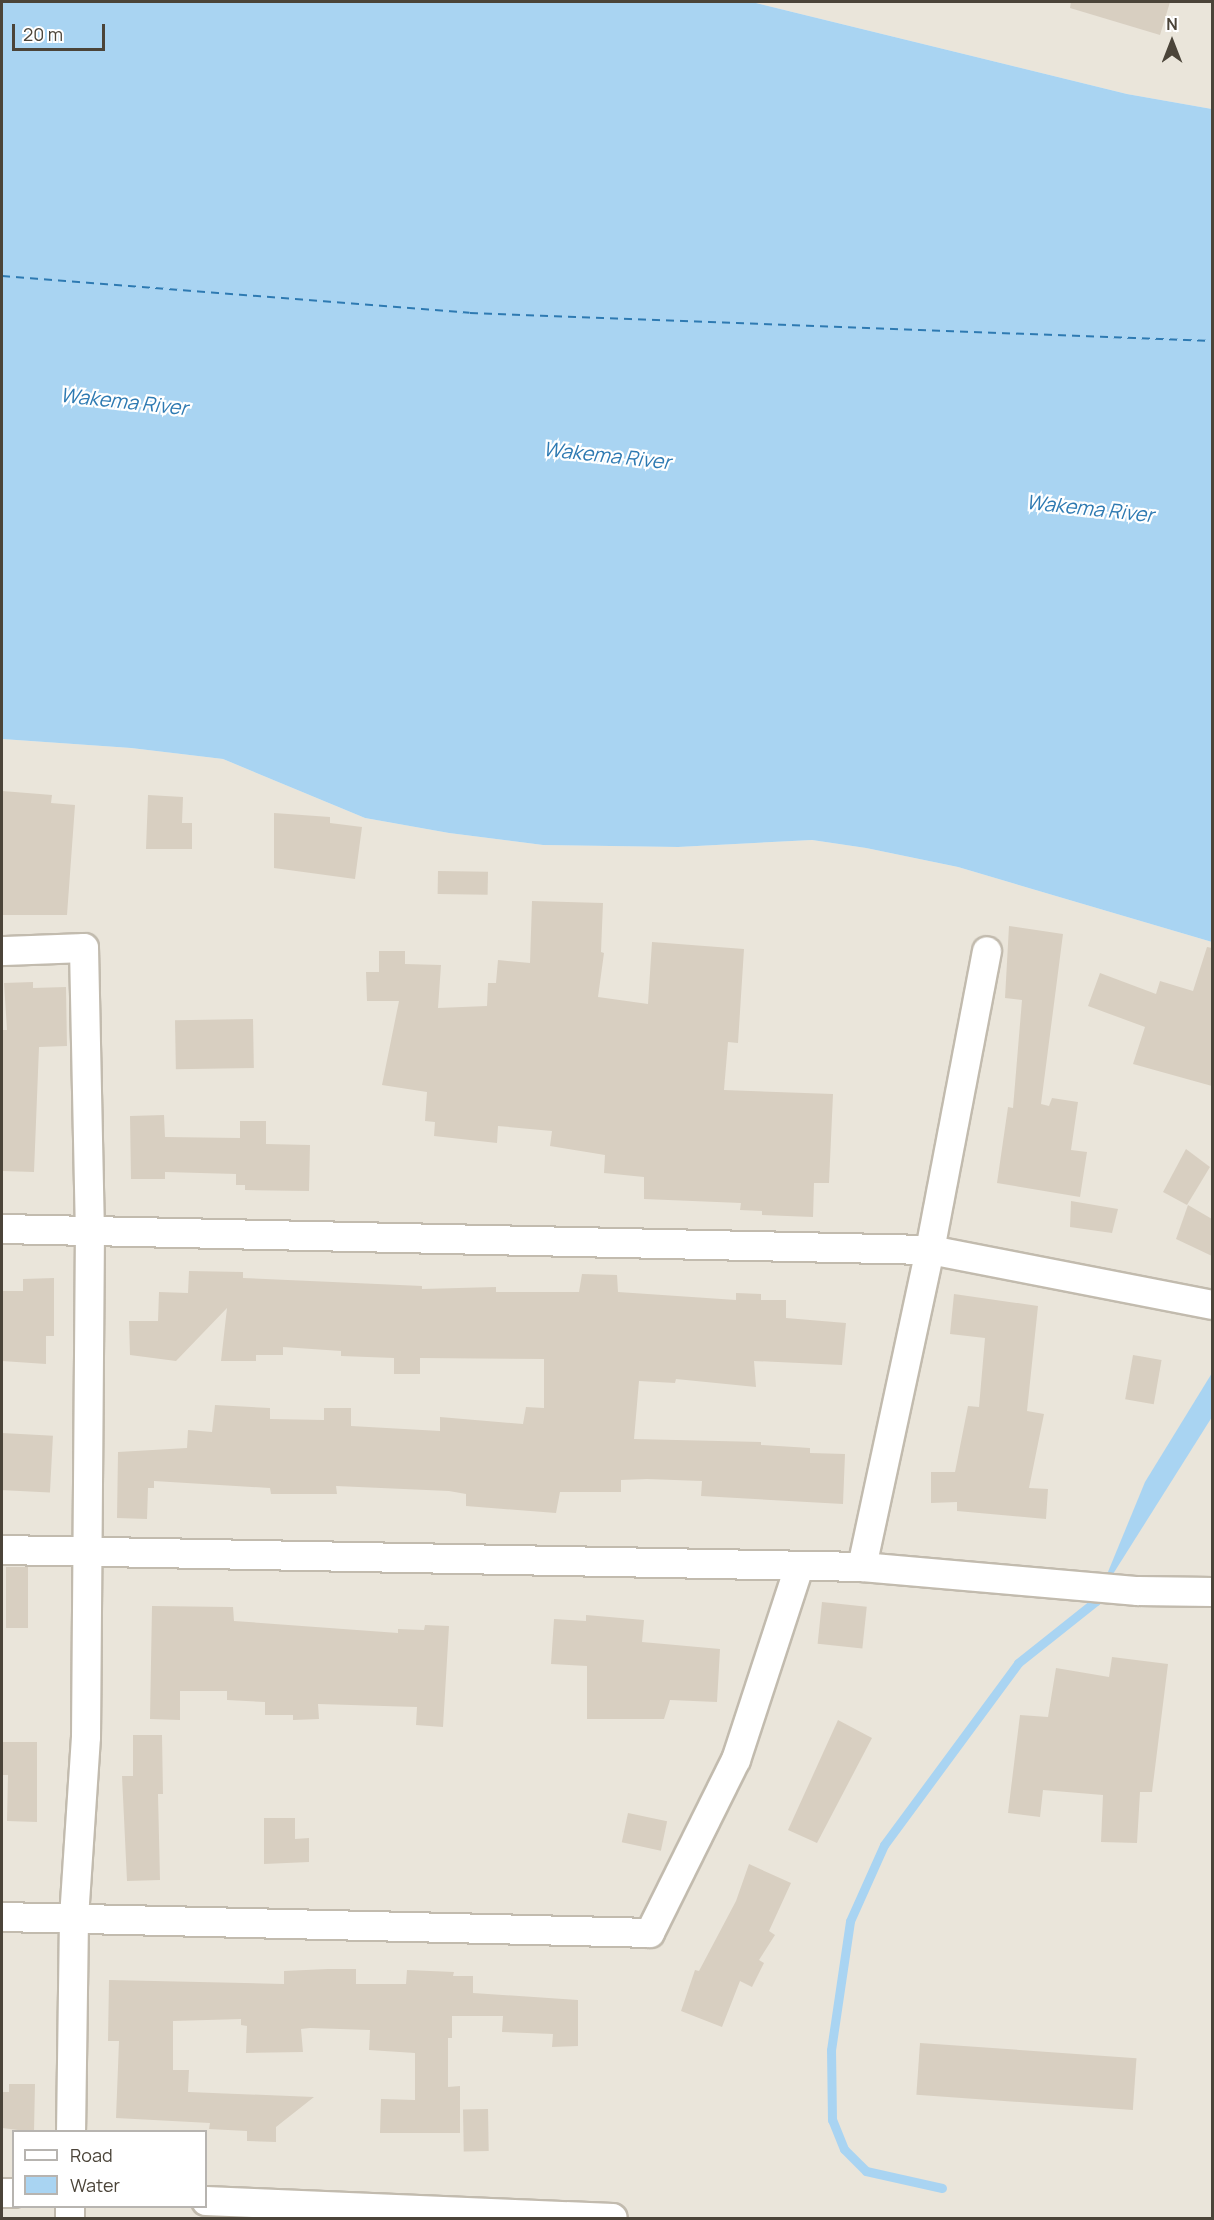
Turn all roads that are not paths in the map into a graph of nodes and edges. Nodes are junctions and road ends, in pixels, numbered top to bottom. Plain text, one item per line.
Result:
1 (2, 951) edge
2 (987, 951) dead end
3 (2, 1229) edge
4 (90, 1229) junction
5 (930, 1250) junction
6 (1212, 1305) edge
7 (2, 1550) edge
8 (85, 1551) junction
9 (798, 1567) junction
10 (862, 1568) junction
11 (1212, 1592) edge
12 (2, 1917) edge
13 (74, 1919) junction
14 (71, 2130) edge
15 (207, 2201) edge
16 (613, 2218) edge

1 - 4 street
2 - 5 street
3 - 4 street
4 - 5 street
4 - 8 street
5 - 6 street
5 - 10 street
7 - 8 street
8 - 9 street
8 - 13 street
9 - 10 street
9 - 13 street
10 - 11 street
12 - 13 street
13 - 14 street
15 - 16 street

